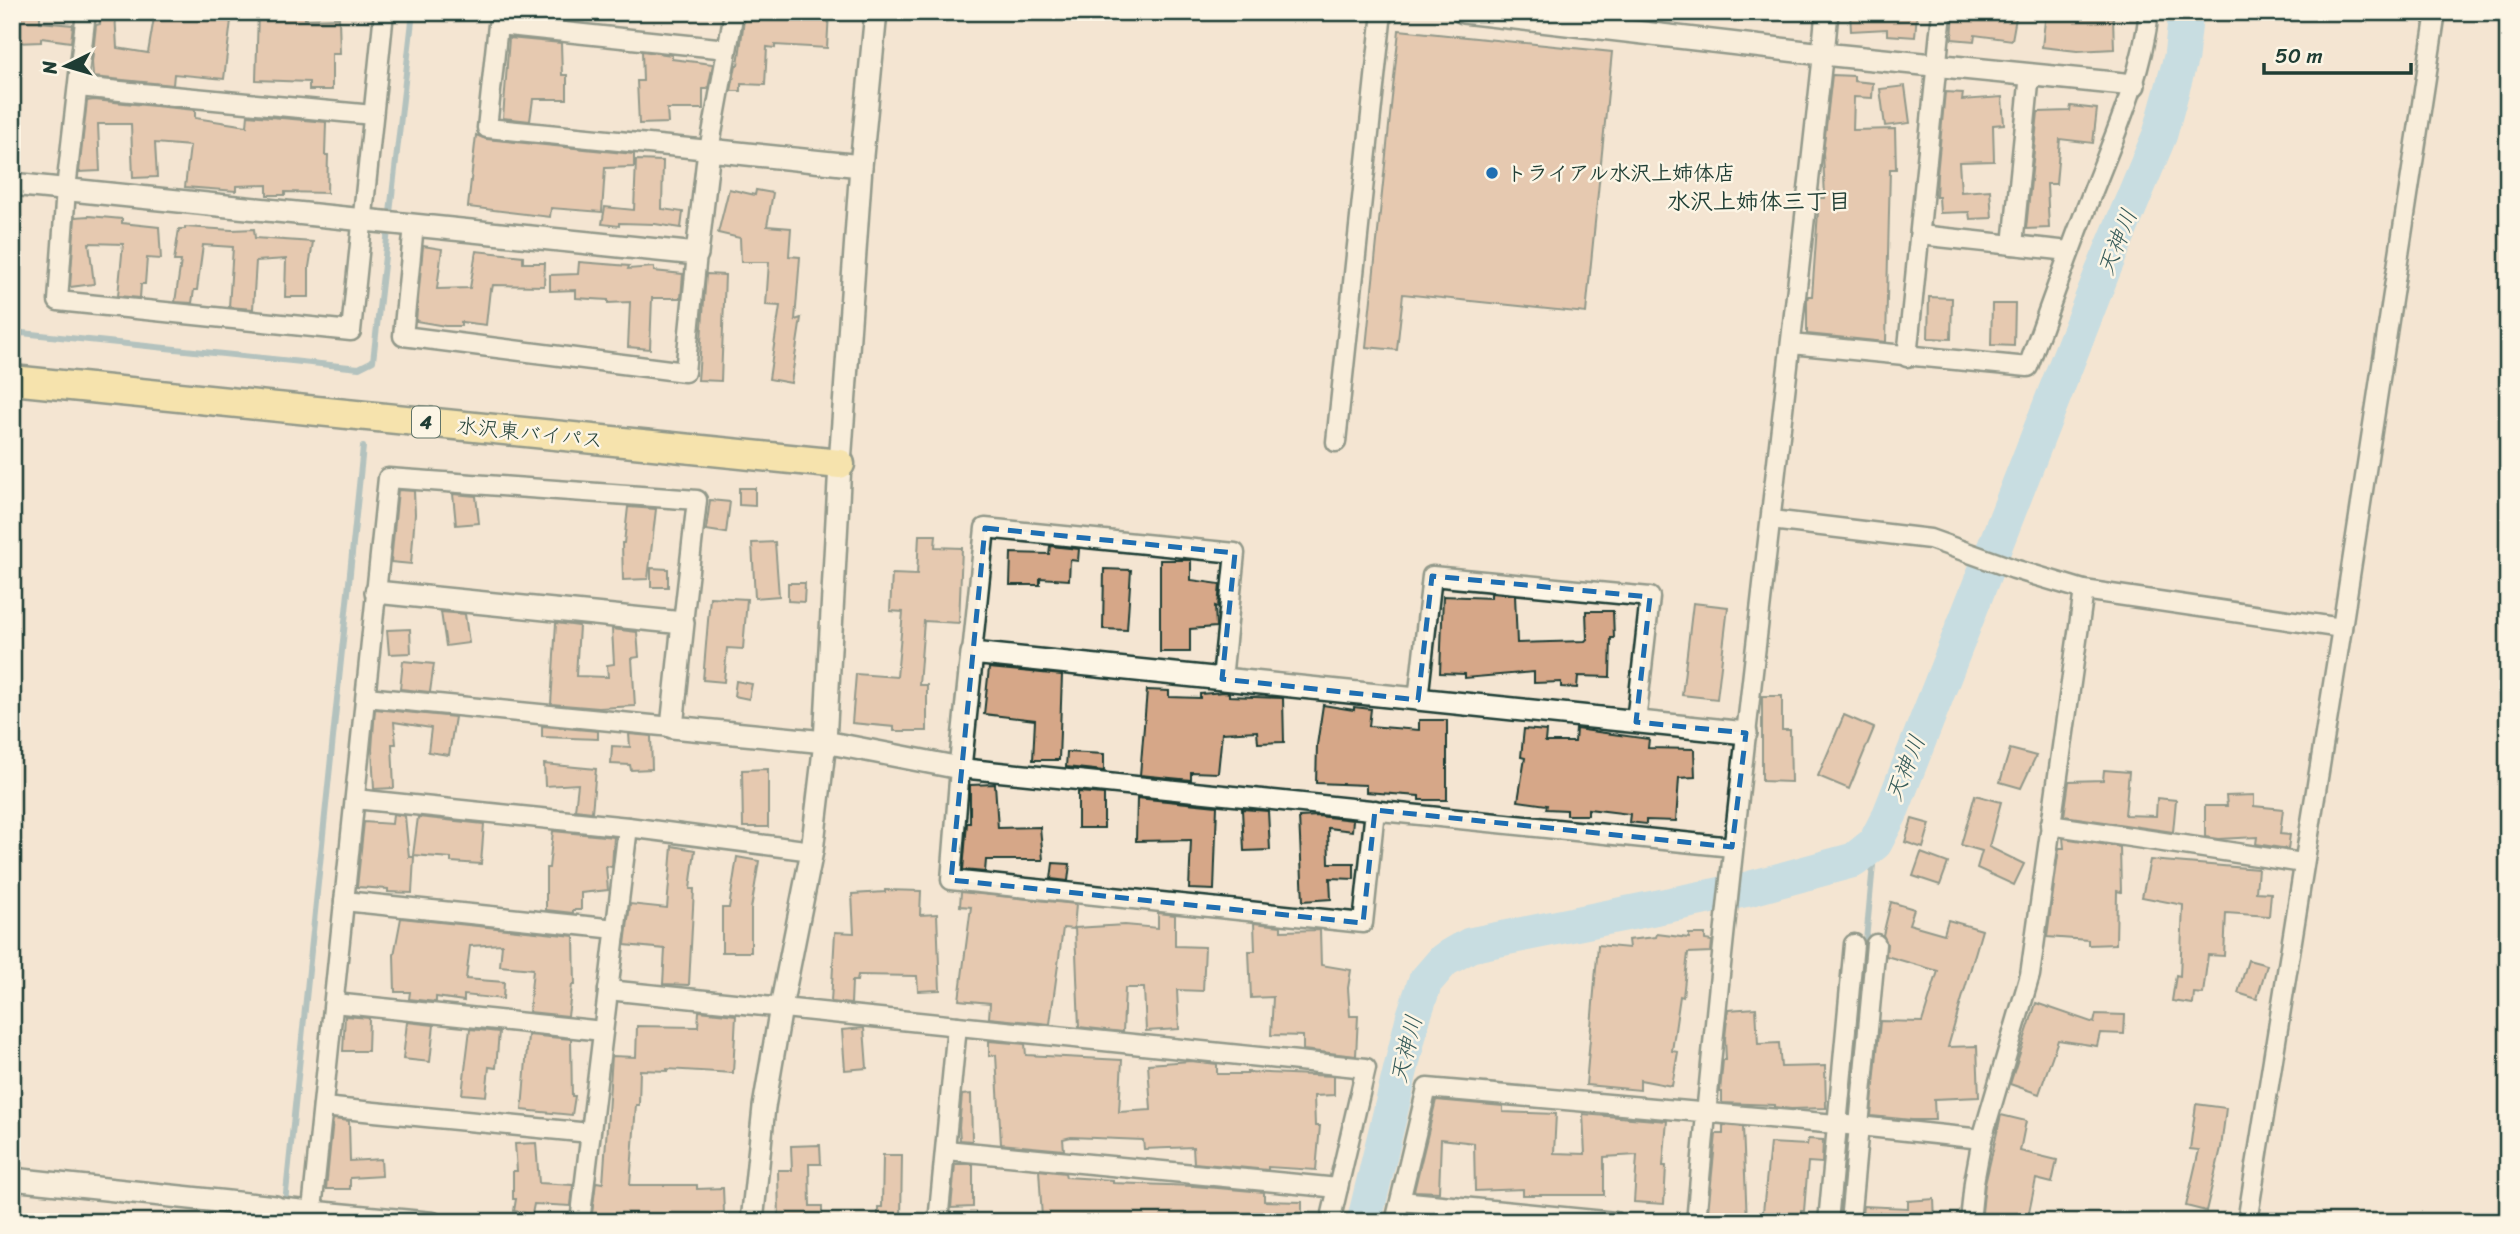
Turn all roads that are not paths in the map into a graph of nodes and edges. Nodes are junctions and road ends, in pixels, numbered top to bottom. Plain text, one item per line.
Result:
1 (86, 12) edge
2 (734, 12) edge
3 (876, 12) edge
4 (1382, 12) edge
5 (1463, 12) edge
6 (1827, 12) edge
7 (1942, 12) edge
8 (2149, 12) edge
9 (2436, 12) edge
10 (380, 13) edge
11 (1508, 15) edge
12 (727, 49) junction
13 (1822, 54) junction
14 (1937, 66) junction
15 (2030, 74) junction
16 (2134, 85) junction
17 (78, 87) junction
18 (373, 115) junction
19 (709, 150) junction
20 (861, 166) junction
21 (12, 184) edge
22 (66, 190) junction
23 (362, 219) junction
24 (414, 225) junction
25 (1920, 235) junction
26 (2013, 245) junction
27 (2069, 251) junction
28 (697, 254) junction
29 (1791, 344) junction
30 (1907, 357) junction
31 (12, 380) edge
32 (1336, 442) dead end
33 (840, 464) junction
34 (1771, 520) junction
35 (2084, 590) junction
36 (376, 592) junction
37 (684, 623) junction
38 (2342, 628) junction
39 (972, 653) junction
40 (1222, 679) junction
41 (366, 697) junction
42 (1418, 700) junction
43 (1636, 722) junction
44 (672, 727) junction
45 (1746, 733) junction
46 (825, 742) junction
47 (960, 768) junction
48 (355, 799) junction
49 (1375, 810) junction
50 (2050, 825) junction
51 (628, 827) junction
52 (1732, 847) junction
53 (812, 851) junction
54 (2303, 863) junction
55 (344, 901) junction
56 (616, 929) junction
57 (1854, 944) dead end
58 (1875, 944) dead end
59 (608, 990) junction
60 (334, 1003) junction
61 (780, 1007) junction
62 (957, 1026) junction
63 (603, 1031) junction
64 (323, 1107) junction
65 (1706, 1112) junction
66 (1838, 1124) junction
67 (1859, 1126) junction
68 (590, 1133) junction
69 (1982, 1139) junction
70 (946, 1150) junction
71 (12, 1179) edge
72 (1338, 1188) junction
73 (1401, 1201) junction
74 (283, 1207) joint
75 (312, 1210) junction
76 (433, 1222) edge
77 (580, 1222) edge
78 (752, 1222) edge
79 (938, 1222) edge
80 (1330, 1222) edge
81 (1395, 1222) edge
82 (1615, 1222) edge
83 (1696, 1222) edge
84 (1828, 1222) edge
85 (1850, 1222) edge
86 (1970, 1222) edge
87 (2247, 1222) edge

1 - 17 street
2 - 12 street
3 - 20 street
4 - 32 street
5 - 11 street
6 - 13 street
7 - 14 street
8 - 16 street
9 - 38 street
10 - 18 street
11 - 13 street
12 - 19 street
12 - 19 street
13 - 14 street
13 - 29 street
14 - 15 street
14 - 25 street
15 - 16 street
15 - 26 street
16 - 27 street
17 - 18 street
17 - 22 street
18 - 23 street
19 - 20 street
19 - 28 street
20 - 33 street
21 - 22 street
22 - 23 street
22 - 23 street
23 - 24 street
24 - 28 street
24 - 28 street
25 - 26 street
25 - 30 street
26 - 27 street
27 - 30 street
29 - 30 street
29 - 34 street
31 - 33 highway, 水沢東バイパス / 4
33 - 46 street
34 - 35 street
34 - 45 street
35 - 38 street
35 - 50 street
36 - 37 street
36 - 37 street
36 - 41 street
37 - 44 street
38 - 54 street
39 - 40 street
39 - 40 street
39 - 47 street
40 - 42 street
41 - 44 street
41 - 48 street
42 - 43 street
42 - 43 street
43 - 45 street
44 - 46 street
45 - 52 street
46 - 47 street
46 - 53 street
47 - 49 street
47 - 49 street
48 - 51 street
48 - 55 street
49 - 52 street
50 - 54 street
50 - 69 street
51 - 53 street
51 - 56 street
52 - 65 street
53 - 61 street
54 - 87 street
55 - 56 street
55 - 60 street
56 - 59 street
57 - 66 street
58 - 67 street
59 - 61 street
59 - 63 street
60 - 63 street
60 - 64 street
61 - 62 street
61 - 78 street
62 - 70 street
62 - 72 street
63 - 68 street
64 - 68 street
64 - 75 street
65 - 66 street
65 - 73 street
65 - 83 street
66 - 67 street
66 - 84 street
67 - 69 street
67 - 85 street
68 - 77 street
69 - 86 street
70 - 72 street
70 - 79 street
71 - 74 street
72 - 80 street
73 - 81 street
73 - 82 street
74 - 75 street
75 - 76 street

